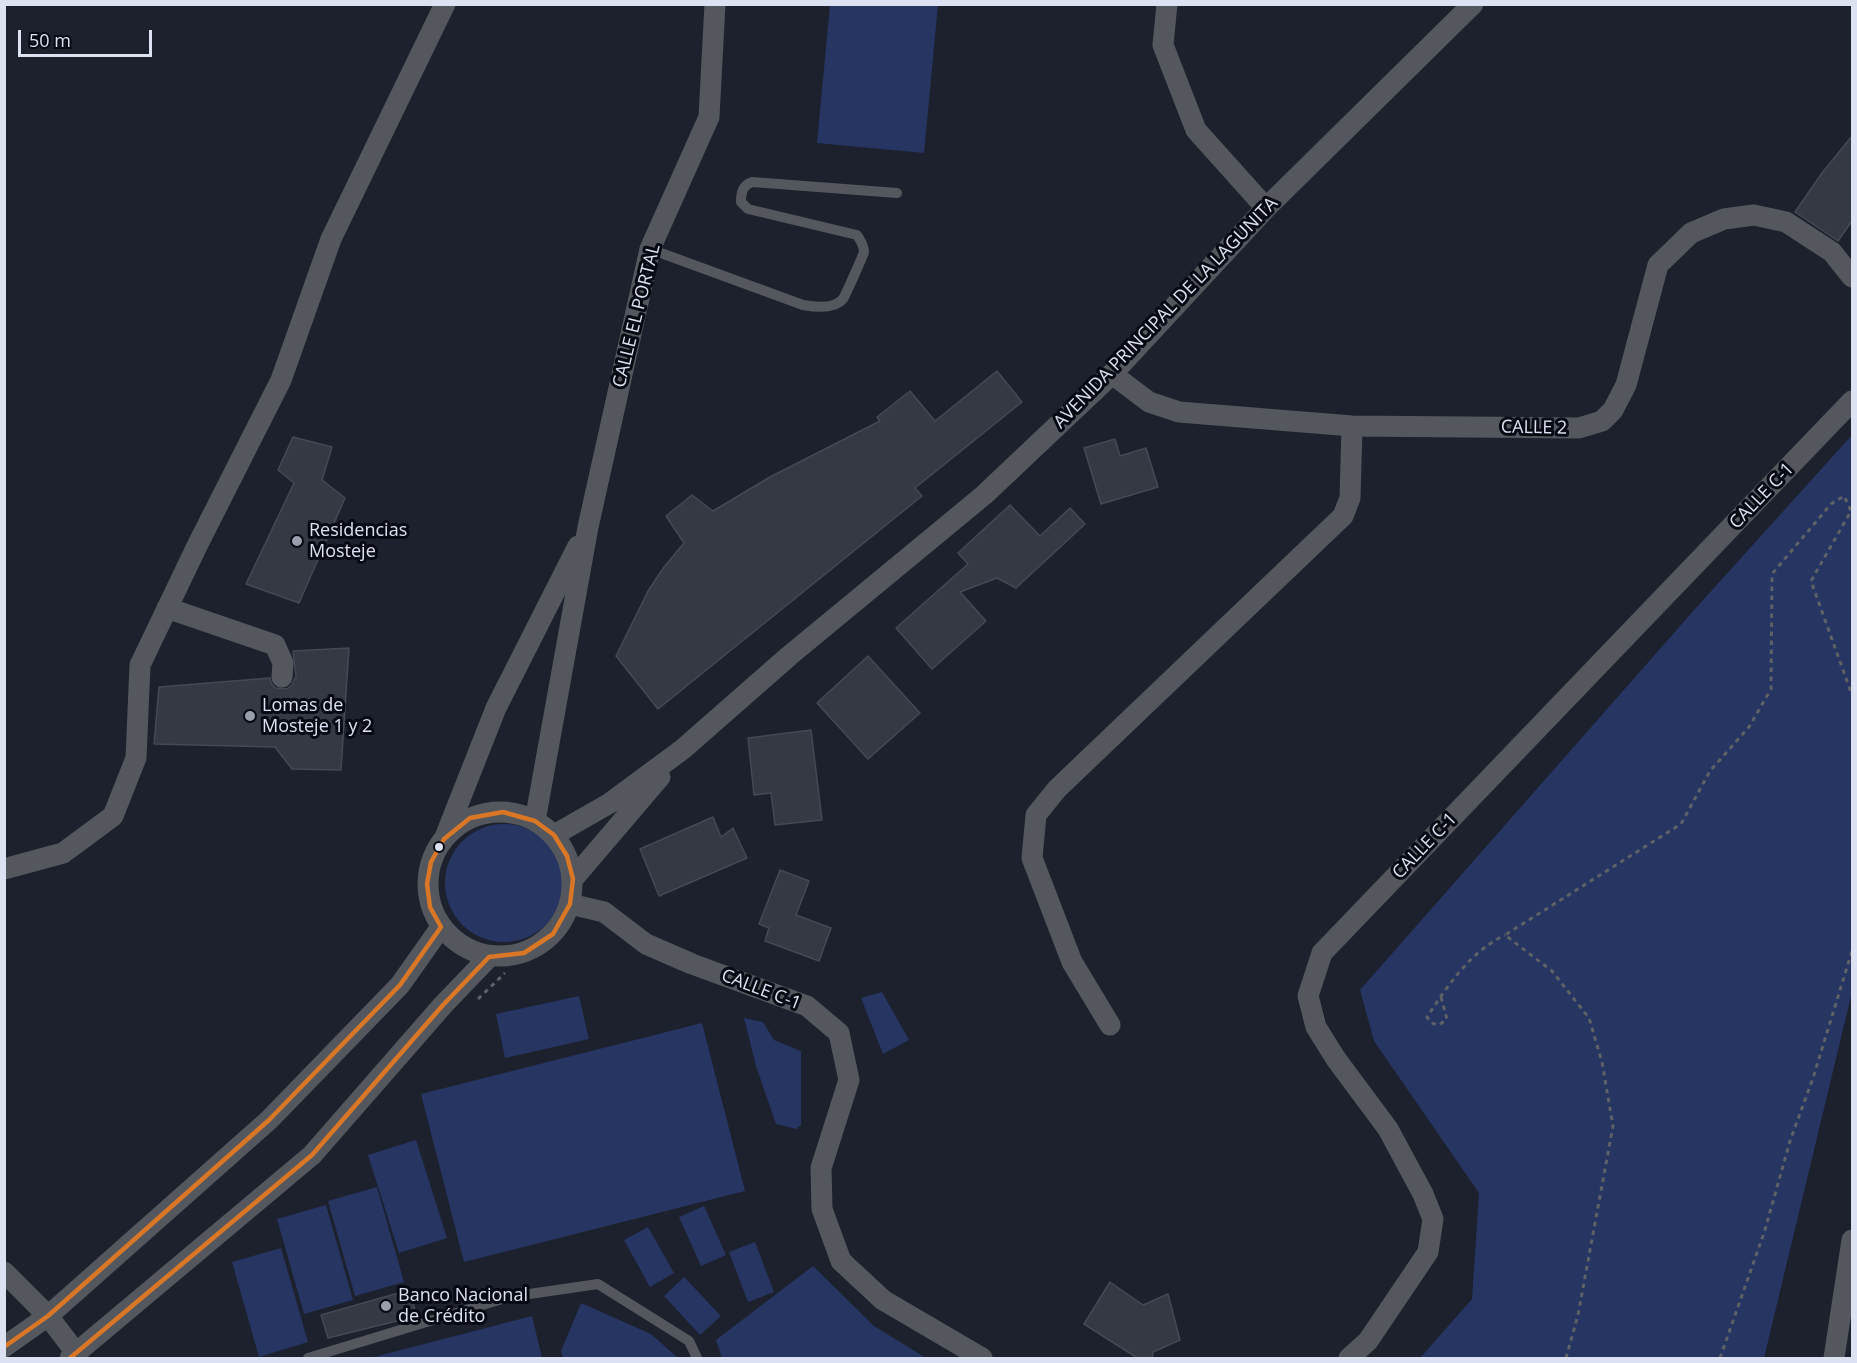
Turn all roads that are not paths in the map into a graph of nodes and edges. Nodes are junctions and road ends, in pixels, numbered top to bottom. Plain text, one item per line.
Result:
1 (445, 4) edge
2 (715, 4) edge
3 (1167, 4) edge
4 (1473, 4) edge
5 (897, 193) dead end
6 (1266, 208) junction
7 (650, 249) junction
8 (1852, 277) edge
9 (1112, 374) junction
10 (1852, 401) edge
11 (1352, 426) junction
12 (588, 527) junction
13 (167, 608) junction
14 (282, 677) dead end
15 (683, 749) junction
16 (535, 821) junction
17 (554, 835) junction
18 (444, 839) junction
19 (4, 869) edge
20 (573, 879) junction
21 (570, 904) junction
22 (441, 927) junction
23 (489, 957) junction
24 (1110, 1025) dead end
25 (1852, 1240) edge
26 (4, 1272) edge
27 (48, 1316) junction
28 (4, 1347) edge
29 (73, 1356) edge
30 (308, 1359) edge
31 (697, 1359) edge
32 (982, 1359) edge
33 (1349, 1359) edge
34 (1834, 1359) edge

1 - 13 street
2 - 7 street, CALLE EL PORTAL
3 - 6 street
4 - 6 street, AVENIDA PRINCIPAL DE LA LAGUNITA
5 - 7 lane
6 - 9 street, AVENIDA PRINCIPAL DE LA LAGUNITA
7 - 12 street, CALLE EL PORTAL
8 - 11 street, CALLE 2
9 - 11 street, CALLE 2
9 - 15 street, AVENIDA PRINCIPAL DE LA LAGUNITA
10 - 33 street, CALLE C-1
11 - 24 street
12 - 16 street, CALLE EL PORTAL
12 - 18 street, CALLE EL PORTAL
13 - 14 street
13 - 19 street
15 - 17 street, AVENIDA PRINCIPAL DE LA LAGUNITA
15 - 20 street, AVENIDA PRINCIPAL DE LA LAGUNITA
16 - 17 street
16 - 18 street
17 - 20 street
18 - 22 street
20 - 21 street
21 - 23 street
21 - 32 street, CALLE C-1
22 - 23 street
22 - 27 street
23 - 29 street
25 - 34 street
26 - 27 street
27 - 28 street
27 - 29 street
30 - 31 lane

